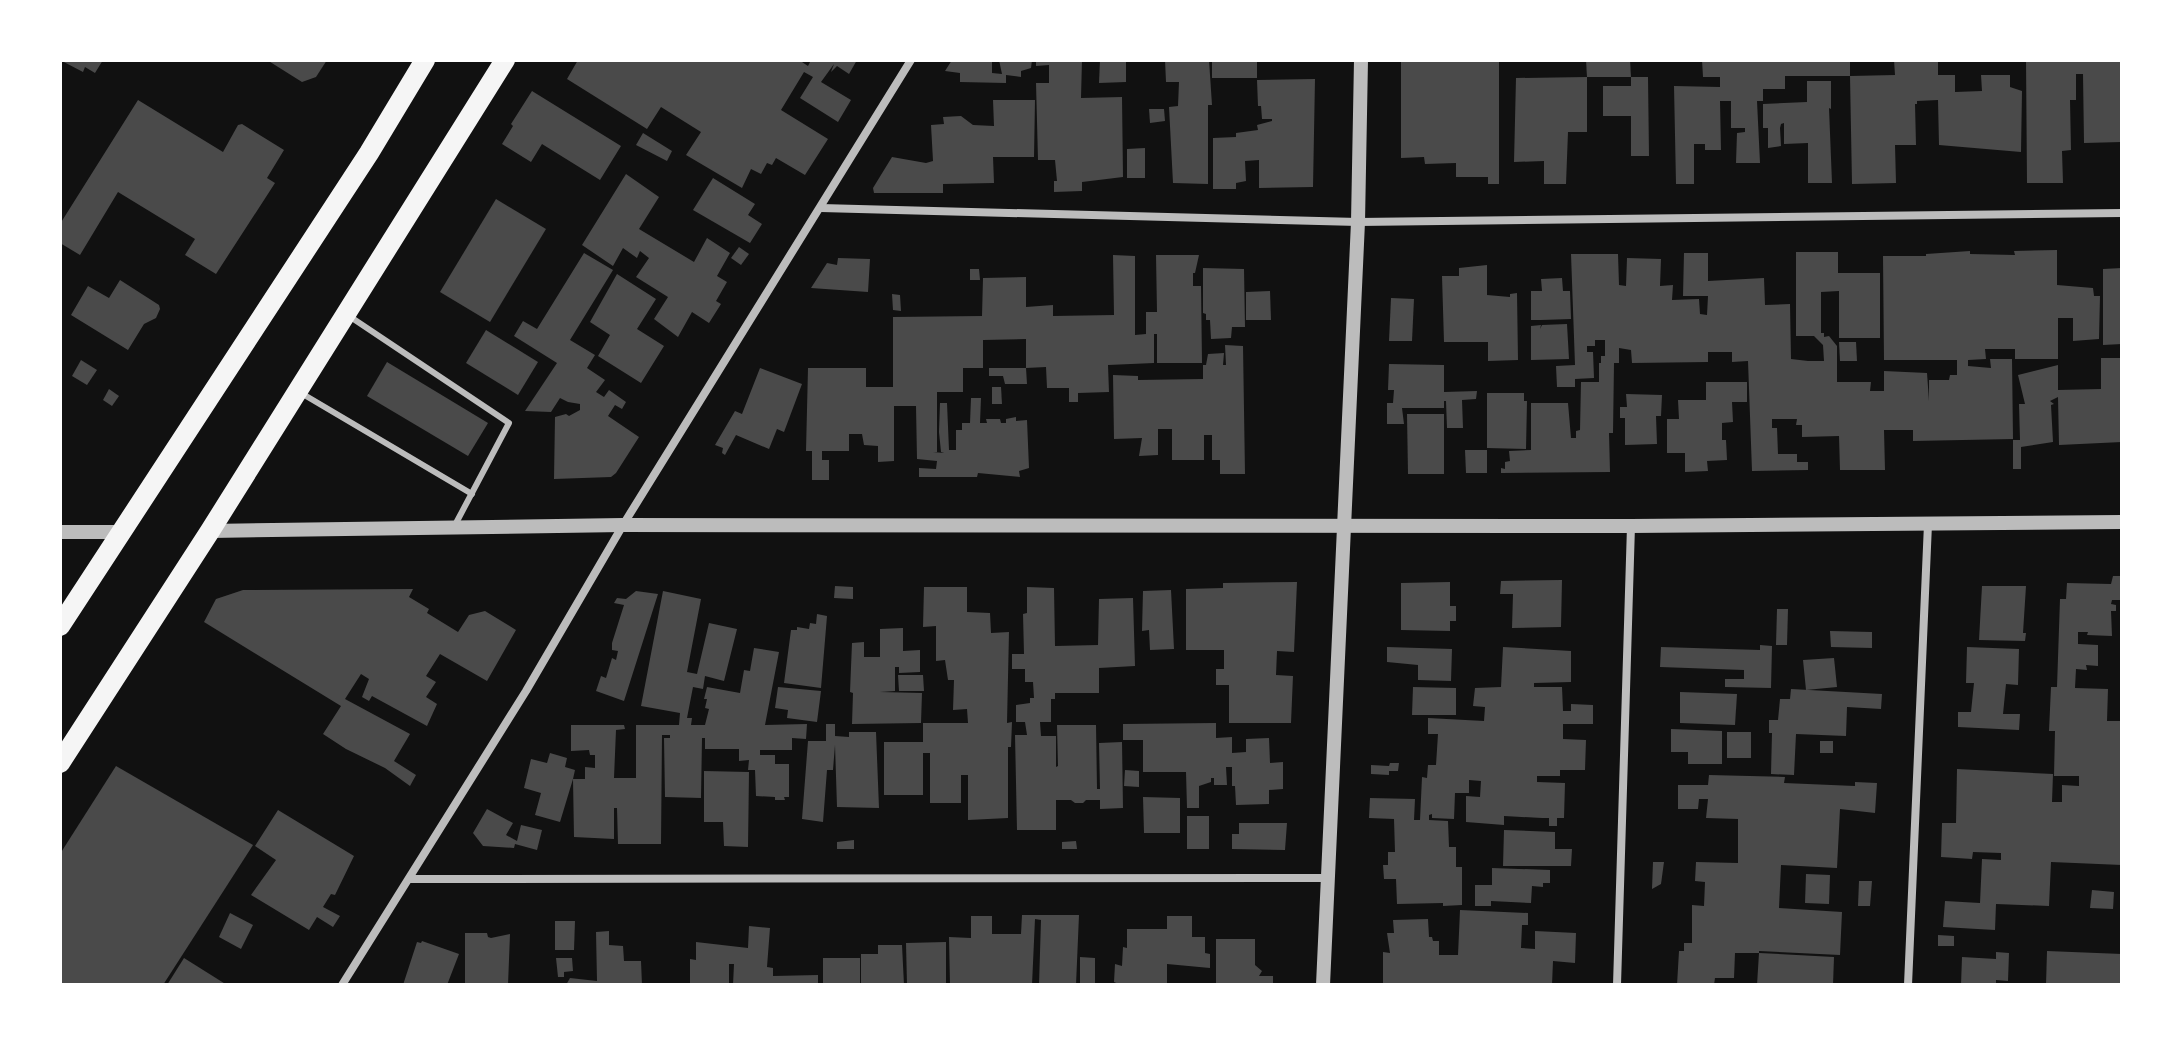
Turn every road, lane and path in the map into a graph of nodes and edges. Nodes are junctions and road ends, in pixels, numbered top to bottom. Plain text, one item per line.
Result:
1 (505, 60) edge
2 (911, 60) edge
3 (1361, 60) edge
4 (416, 64) edge
5 (821, 208) junction
6 (2122, 213) edge
7 (1358, 222) junction
8 (346, 314) junction
9 (298, 391) junction
10 (472, 494) junction
11 (2122, 522) edge
12 (1928, 524) junction
13 (623, 525) junction
14 (1343, 525) junction
15 (1631, 526) junction
16 (454, 527) junction
17 (210, 531) junction
18 (60, 532) edge
19 (120, 532) junction
20 (60, 626) edge
21 (60, 763) edge
22 (1328, 878) junction
23 (410, 879) junction
24 (342, 985) edge
25 (1323, 985) edge
26 (1617, 985) edge
27 (1908, 985) edge

1 - 8 main road
2 - 5 street
3 - 7 street
4 - 19 main road
5 - 7 street
5 - 13 street
6 - 7 street
7 - 14 street
8 - 9 main road
8 - 10 lane
9 - 10 lane
9 - 17 main road
10 - 16 lane
11 - 12 street
12 - 15 street
12 - 27 street
13 - 14 street
13 - 16 street
13 - 23 street
14 - 15 street
14 - 22 street
15 - 26 street
16 - 17 street
17 - 21 main road
18 - 19 street
19 - 20 main road
22 - 23 street
22 - 25 street
23 - 24 street

